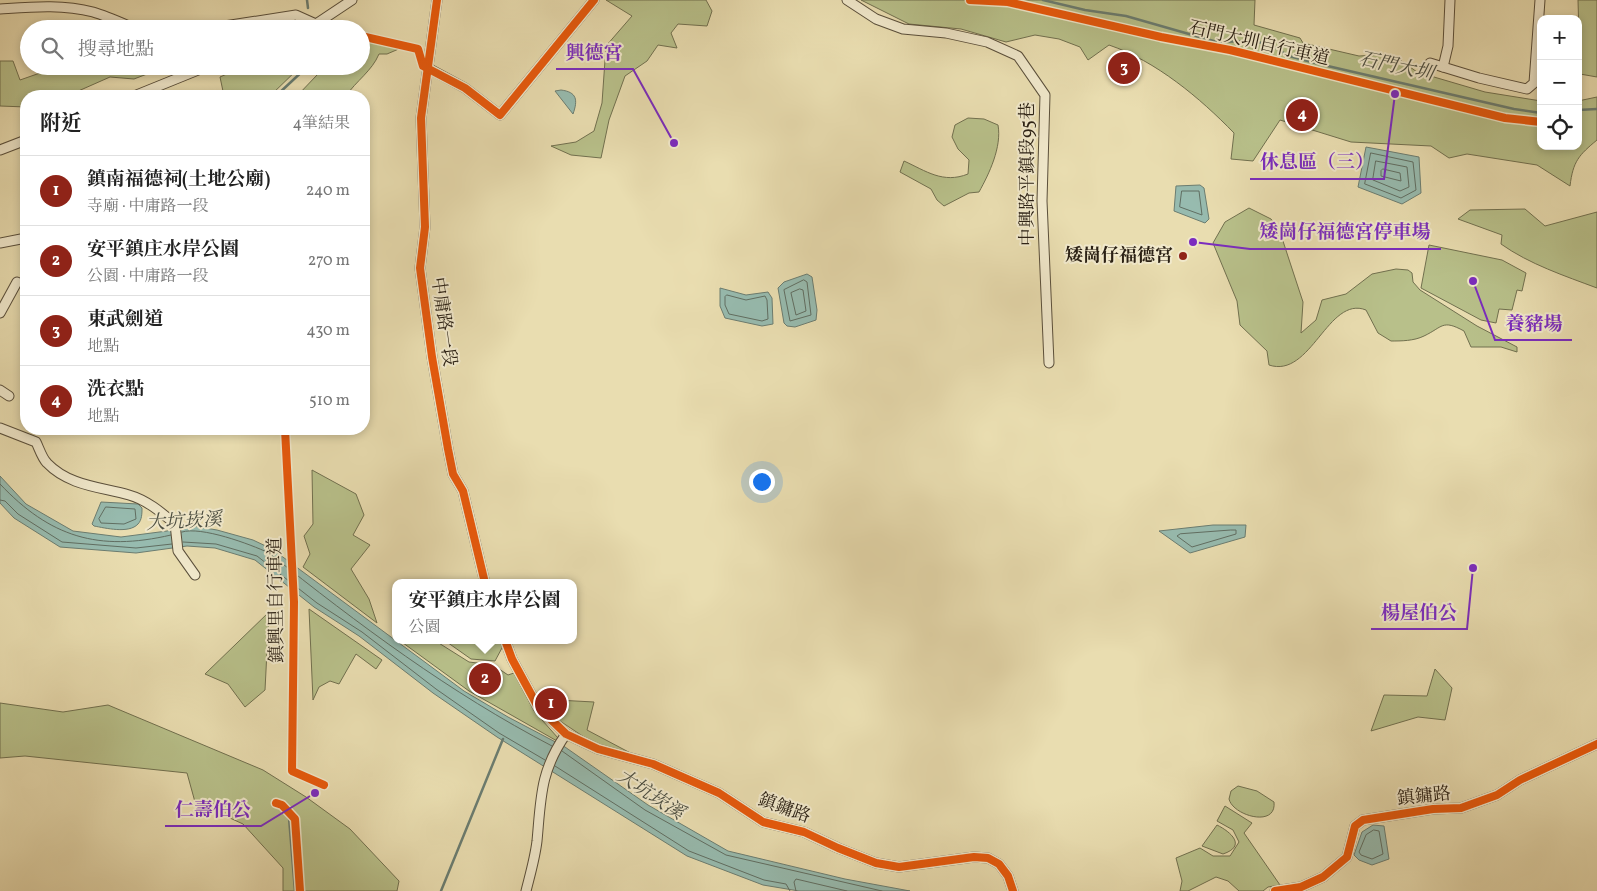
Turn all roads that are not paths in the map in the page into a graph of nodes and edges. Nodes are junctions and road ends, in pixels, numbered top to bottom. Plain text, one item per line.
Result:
1 (352, 0) edge
2 (437, 0) edge
3 (594, 0) edge
4 (847, 0) edge
5 (1450, 0) edge
6 (1540, 0) edge
7 (0, 9) edge
8 (114, 20) edge
9 (264, 20) edge
10 (307, 20) edge
11 (322, 20) edge
12 (1430, 63) dead end
13 (1443, 67) junction
14 (428, 68) junction
15 (186, 75) edge
16 (149, 90) edge
17 (20, 142) edge
18 (0, 150) edge
19 (20, 239) edge
20 (0, 243) edge
21 (17, 282) dead end
22 (0, 313) edge
23 (1049, 362) dead end
24 (0, 390) edge
25 (9, 396) dead end
26 (0, 428) edge
27 (195, 575) dead end
28 (484, 579) edge
29 (507, 644) edge
30 (564, 737) junction
31 (1597, 744) edge
32 (526, 891) edge
33 (1013, 891) edge
34 (1275, 891) edge

1 - 11 street
2 - 14 street, 中庸路一段
3 - 14 street
4 - 23 street, 中興路平鎮段95巷
5 - 13 street
6 - 13 street
7 - 8 street
9 - 10 street
12 - 13 street
14 - 28 street, 中庸路一段
15 - 16 street
17 - 18 street
19 - 20 street
21 - 22 street
24 - 25 street
26 - 27 street
29 - 30 street
30 - 32 street
30 - 33 street, 鎮鏞路
31 - 34 street, 鎮鏞路

